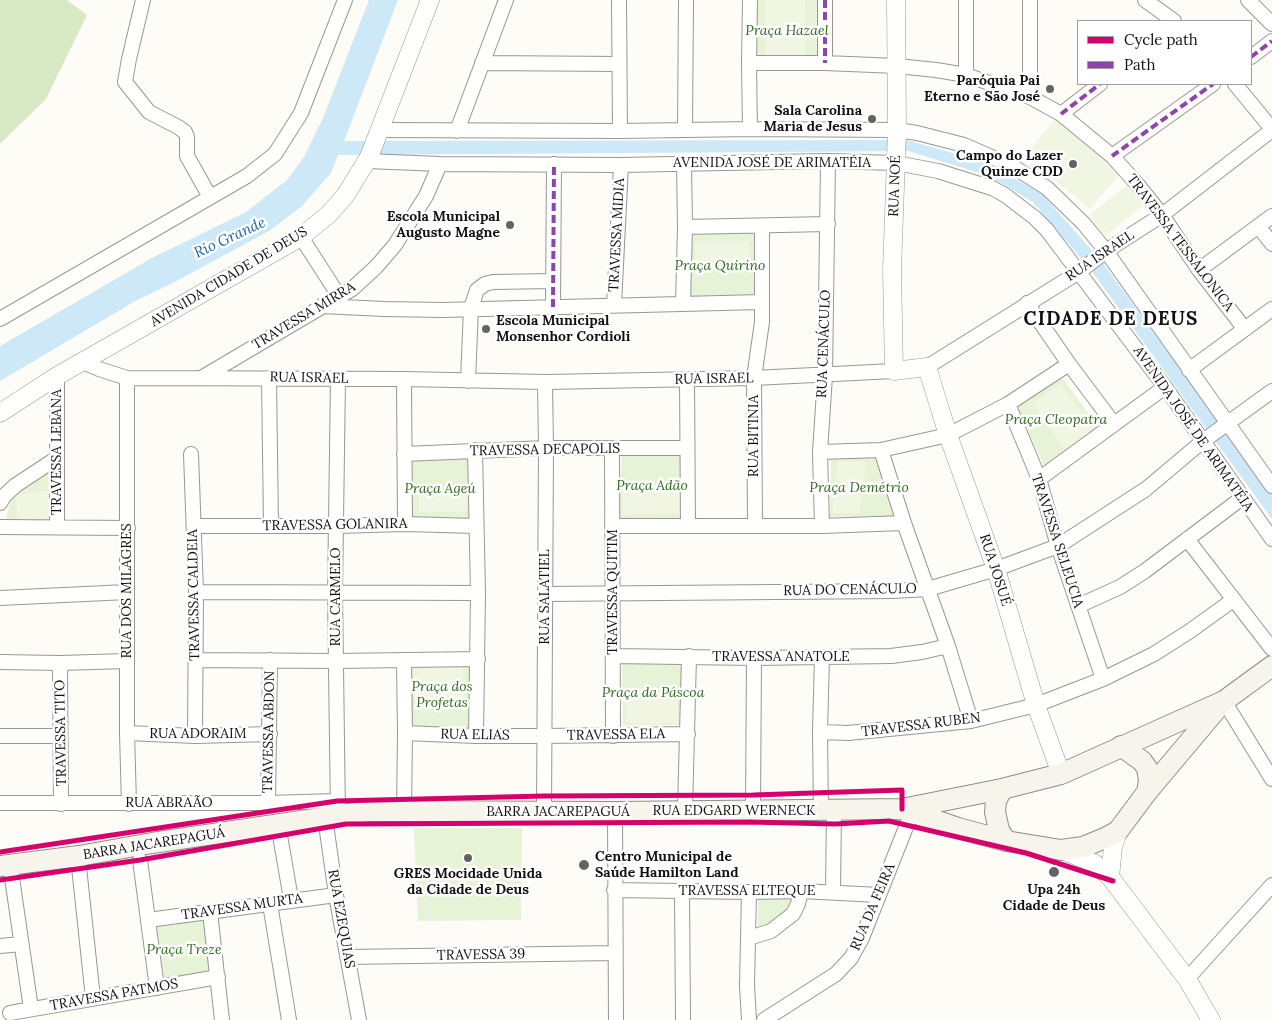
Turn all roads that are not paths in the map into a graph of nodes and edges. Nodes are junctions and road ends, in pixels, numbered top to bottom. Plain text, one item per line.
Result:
1 (143, 0) edge
2 (345, 0) edge
3 (430, 0) edge
4 (506, 0) edge
5 (619, 0) edge
6 (686, 0) edge
7 (750, 0) edge
8 (825, 0) edge
9 (896, 0) edge
10 (966, 0) edge
11 (1030, 0) edge
12 (1145, 0) edge
13 (1248, 0) edge
14 (1173, 20) edge
15 (1272, 24) edge
16 (1272, 41) edge
17 (1252, 56) edge
18 (482, 63) junction
19 (749, 63) junction
20 (825, 63) junction
21 (619, 64) junction
22 (897, 66) junction
23 (966, 75) junction
24 (1099, 85) edge
25 (1212, 85) edge
26 (1236, 85) edge
27 (1030, 97) junction
28 (1061, 114) junction
29 (750, 129) junction
30 (457, 130) junction
31 (685, 130) junction
32 (1272, 130) edge
33 (620, 131) junction
34 (897, 132) junction
35 (379, 134) junction
36 (1112, 156) junction
37 (368, 159) junction
38 (828, 161) junction
39 (896, 161) junction
40 (684, 163) junction
41 (440, 164) junction
42 (554, 164) junction
43 (621, 165) junction
44 (210, 197) junction
45 (1162, 215) junction
46 (1272, 216) edge
47 (828, 224) junction
48 (762, 226) junction
49 (685, 227) junction
50 (1258, 227) junction
51 (301, 237) junction
52 (1272, 244) edge
53 (1104, 253) junction
54 (1080, 270) junction
55 (1199, 270) junction
56 (552, 281) junction
57 (339, 296) junction
58 (761, 302) junction
59 (683, 303) junction
60 (1027, 304) junction
61 (614, 305) junction
62 (322, 306) junction
63 (553, 307) junction
64 (471, 308) junction
65 (1272, 309) edge
66 (0, 319) edge
67 (1244, 328) junction
68 (83, 362) junction
69 (1069, 364) junction
70 (927, 367) junction
71 (1189, 370) junction
72 (894, 371) junction
73 (57, 376) junction
74 (824, 376) junction
75 (127, 378) junction
76 (202, 378) junction
77 (269, 378) junction
78 (754, 378) junction
79 (338, 379) junction
80 (404, 379) junction
81 (687, 379) junction
82 (468, 381) junction
83 (545, 382) junction
84 (1165, 387) junction
85 (1272, 391) edge
86 (1008, 404) junction
87 (0, 413) edge
88 (1114, 424) junction
89 (1226, 425) junction
90 (948, 435) junction
91 (1205, 439) junction
92 (546, 448) junction
93 (687, 448) junction
94 (612, 449) junction
95 (476, 450) junction
96 (881, 450) junction
97 (820, 452) junction
98 (191, 454) dead end
99 (404, 454) junction
100 (57, 458) junction
101 (1270, 479) edge
102 (1039, 480) junction
103 (1242, 498) junction
104 (0, 503) edge
105 (904, 523) junction
106 (405, 524) junction
107 (194, 526) junction
108 (271, 526) junction
109 (336, 526) junction
110 (476, 526) junction
111 (612, 526) junction
112 (688, 526) junction
113 (754, 526) junction
114 (822, 526) junction
115 (0, 527) edge
116 (57, 527) junction
117 (128, 528) junction
118 (1272, 539) edge
119 (1187, 540) junction
120 (1058, 546) junction
121 (996, 569) junction
122 (928, 589) junction
123 (127, 592) junction
124 (196, 592) junction
125 (612, 592) junction
126 (335, 593) junction
127 (478, 593) junction
128 (545, 594) junction
129 (0, 598) edge
130 (1233, 600) junction
131 (1078, 606) junction
132 (948, 646) junction
133 (1272, 649) edge
134 (613, 656) junction
135 (689, 656) junction
136 (822, 657) junction
137 (478, 658) junction
138 (754, 658) junction
139 (195, 660) junction
140 (270, 660) junction
141 (404, 660) junction
142 (127, 661) junction
143 (336, 661) junction
144 (0, 662) edge
145 (60, 663) junction
146 (1272, 666) edge
147 (1103, 679) junction
148 (1224, 701) junction
149 (1036, 705) junction
150 (970, 721) junction
151 (820, 732) junction
152 (127, 733) junction
153 (405, 733) junction
154 (270, 734) junction
155 (688, 734) junction
156 (0, 736) edge
157 (60, 736) junction
158 (195, 736) junction
159 (476, 736) junction
160 (545, 736) junction
161 (613, 736) junction
162 (1121, 746) junction
163 (1061, 774) junction
164 (1272, 779) edge
165 (1002, 789) junction
166 (1147, 792) junction
167 (0, 803) edge
168 (268, 803) junction
169 (61, 804) junction
170 (129, 804) junction
171 (685, 810) junction
172 (753, 810) junction
173 (828, 810) junction
174 (333, 811) junction
175 (404, 811) junction
176 (907, 811) junction
177 (544, 812) junction
178 (615, 812) junction
179 (278, 824) junction
180 (1118, 830) junction
181 (1006, 841) junction
182 (1061, 850) junction
183 (79, 856) junction
184 (140, 860) dead end
185 (5, 865) edge
186 (1110, 877) junction
187 (1272, 885) edge
188 (614, 890) junction
189 (801, 891) junction
190 (682, 892) junction
191 (749, 892) junction
192 (833, 892) junction
193 (879, 894) junction
194 (336, 895) junction
195 (291, 899) junction
196 (270, 904) junction
197 (210, 912) junction
198 (148, 920) junction
199 (749, 938) junction
200 (21, 944) junction
201 (0, 946) edge
202 (615, 953) junction
203 (347, 957) junction
204 (218, 977) junction
205 (1187, 979) junction
206 (157, 988) junction
207 (93, 998) junction
208 (31, 1009) junction
209 (10, 1014) edge
210 (222, 1020) edge
211 (289, 1020) edge
212 (359, 1020) edge
213 (616, 1020) edge
214 (683, 1020) edge
215 (748, 1020) edge
216 (764, 1020) edge
217 (1211, 1020) edge

1 - 44 street
2 - 44 street
3 - 35 street, AVENIDA CIDADE DE DEUS
4 - 18 street
5 - 21 street
6 - 31 street
7 - 19 street
8 - 20 street
9 - 22 street, RUA NOÉ
10 - 23 street
11 - 27 street
12 - 14 street
13 - 15 street
16 - 17 street
18 - 21 street
18 - 30 street
19 - 20 street, TRAVESSA TESSALONICA
19 - 29 street
20 - 22 street, TRAVESSA TESSALONICA
21 - 33 street
22 - 23 street, TRAVESSA TESSALONICA
22 - 34 street, RUA NOÉ
23 - 27 street, TRAVESSA TESSALONICA
24 - 28 street
25 - 36 street
26 - 32 street
27 - 28 street, TRAVESSA TESSALONICA
28 - 36 street, TRAVESSA TESSALONICA
29 - 31 street
29 - 34 street
30 - 33 street
30 - 35 street
31 - 33 street
32 - 45 street, RUA ISRAEL
34 - 39 street, RUA NOÉ
34 - 53 street
35 - 37 street, AVENIDA CIDADE DE DEUS
36 - 45 street, TRAVESSA TESSALONICA
37 - 41 street, AVENIDA JOSÉ DE ARIMATÉIA
37 - 51 street, AVENIDA CIDADE DE DEUS
38 - 39 street, AVENIDA JOSÉ DE ARIMATÉIA
38 - 40 street, AVENIDA JOSÉ DE ARIMATÉIA
38 - 47 street, RUA CENÁCULO
39 - 54 street, AVENIDA JOSÉ DE ARIMATÉIA
39 - 72 street, RUA NOÉ
40 - 43 street, AVENIDA JOSÉ DE ARIMATÉIA
40 - 49 street
41 - 42 street, AVENIDA JOSÉ DE ARIMATÉIA
41 - 57 street, TRAVESSA MIRRA
42 - 43 street, AVENIDA JOSÉ DE ARIMATÉIA
42 - 56 street
43 - 61 street, TRAVESSA MIDIA
44 - 66 street
45 - 53 street, RUA ISRAEL
45 - 55 street, TRAVESSA TESSALONICA
46 - 50 street
47 - 48 street
47 - 74 street, RUA CENÁCULO
48 - 49 street
48 - 58 street, RUA BITINIA
49 - 59 street
50 - 52 street
50 - 55 street
51 - 57 street
51 - 68 street, AVENIDA CIDADE DE DEUS
53 - 54 street, RUA ISRAEL
53 - 71 street
54 - 60 street, RUA ISRAEL
54 - 84 street, AVENIDA JOSÉ DE ARIMATÉIA
55 - 67 street, TRAVESSA TESSALONICA
56 - 63 street
56 - 64 street
57 - 62 street, TRAVESSA MIRRA
58 - 59 street
58 - 78 street, RUA BITINIA
59 - 61 street
60 - 69 street
60 - 70 street, RUA ISRAEL
61 - 63 street
62 - 64 street
62 - 76 street, TRAVESSA MIRRA
63 - 64 street
64 - 82 street
65 - 67 street
67 - 71 street
68 - 73 street, AVENIDA CIDADE DE DEUS
68 - 75 street, RUA ISRAEL
69 - 86 street
69 - 88 street
70 - 72 street, RUA ISRAEL
70 - 90 street, RUA JOSUÉ
71 - 89 street
72 - 74 street, RUA ISRAEL
73 - 87 street, AVENIDA CIDADE DE DEUS
73 - 100 street, TRAVESSA LEBANA
74 - 78 street, RUA ISRAEL
74 - 97 street, RUA CENÁCULO
75 - 76 street, RUA ISRAEL
75 - 117 street, RUA DOS MILAGRES
76 - 77 street, RUA ISRAEL
77 - 79 street, RUA ISRAEL
77 - 108 street
78 - 81 street, RUA ISRAEL
78 - 113 street, RUA BITINIA
79 - 80 street, RUA ISRAEL
79 - 109 street, RUA CARMELO
80 - 82 street, RUA ISRAEL
80 - 99 street
81 - 83 street, RUA ISRAEL
81 - 93 street
82 - 83 street, RUA ISRAEL
83 - 92 street, RUA SALATIEL
84 - 88 street
84 - 91 street, AVENIDA JOSÉ DE ARIMATÉIA
85 - 89 street, RUA DO CENÁCULO
86 - 90 street
86 - 102 street, TRAVESSA SELEUCIA
88 - 102 street
89 - 91 street, RUA DO CENÁCULO
89 - 101 street
90 - 96 street
90 - 121 street, RUA JOSUÉ
91 - 103 street, AVENIDA JOSÉ DE ARIMATÉIA
91 - 120 street, RUA DO CENÁCULO
92 - 94 street, TRAVESSA DECAPOLIS
92 - 95 street, TRAVESSA DECAPOLIS
92 - 128 street, RUA SALATIEL
93 - 94 street, TRAVESSA DECAPOLIS
93 - 112 street
94 - 111 street, TRAVESSA QUITIM
95 - 99 street, TRAVESSA DECAPOLIS
95 - 110 street
96 - 97 street
96 - 105 street
97 - 114 street, RUA CENÁCULO
98 - 107 street, TRAVESSA CALDEIA
99 - 106 street
100 - 104 street
100 - 116 street, TRAVESSA LEBANA
102 - 120 street, TRAVESSA SELEUCIA
103 - 118 street, AVENIDA JOSÉ DE ARIMATÉIA
103 - 119 street
105 - 114 street
105 - 122 street
106 - 109 street, TRAVESSA GOLANIRA
106 - 110 street, TRAVESSA GOLANIRA
107 - 108 street, TRAVESSA GOLANIRA
107 - 124 street, TRAVESSA CALDEIA
108 - 109 street, TRAVESSA GOLANIRA
109 - 126 street, RUA CARMELO
110 - 127 street
111 - 112 street
111 - 125 street, TRAVESSA QUITIM
112 - 113 street
113 - 114 street
115 - 116 street
116 - 117 street
117 - 123 street, RUA DOS MILAGRES
119 - 130 street
119 - 131 street
120 - 121 street, RUA DO CENÁCULO
120 - 131 street, TRAVESSA SELEUCIA
121 - 122 street, RUA DO CENÁCULO
121 - 149 street, RUA JOSUÉ
122 - 125 street, RUA DO CENÁCULO
122 - 132 street
123 - 129 street
123 - 142 street, RUA DOS MILAGRES
124 - 126 street
124 - 139 street, TRAVESSA CALDEIA
125 - 128 street, RUA DO CENÁCULO
125 - 134 street, TRAVESSA QUITIM
126 - 127 street
126 - 143 street, RUA CARMELO
127 - 137 street
128 - 160 street, RUA SALATIEL
130 - 133 street
130 - 147 street, TRAVESSA RUBEN
131 - 147 street, TRAVESSA SELEUCIA
132 - 136 street, TRAVESSA ANATOLE
132 - 150 street
134 - 135 street, TRAVESSA ANATOLE
134 - 161 street, TRAVESSA QUITIM
135 - 138 street, TRAVESSA ANATOLE
135 - 155 street
136 - 138 street, TRAVESSA ANATOLE
136 - 151 street
137 - 141 street
137 - 159 street
138 - 172 street
139 - 140 street
139 - 158 street, TRAVESSA CALDEIA
140 - 143 street
140 - 154 street, TRAVESSA ABDON
141 - 143 street
141 - 153 street
142 - 145 street
142 - 152 street, RUA DOS MILAGRES
143 - 174 street, RUA CARMELO
144 - 145 street
145 - 157 street, TRAVESSA TITO
146 - 148 main road
147 - 149 street, TRAVESSA RUBEN
148 - 162 main road
148 - 164 street
148 - 166 main road
149 - 150 street, TRAVESSA RUBEN
149 - 163 street, RUA JOSUÉ
150 - 151 street, TRAVESSA RUBEN
151 - 173 street
152 - 158 street, RUA ADORAIM
152 - 170 street, RUA DOS MILAGRES
153 - 159 street, RUA ELIAS
153 - 175 street
154 - 158 street, RUA ADORAIM
154 - 168 street, TRAVESSA ABDON
155 - 161 street, TRAVESSA ELA
155 - 171 street
156 - 157 street
157 - 169 street, TRAVESSA TITO
159 - 160 street, RUA ELIAS
160 - 161 street, TRAVESSA ELA
160 - 177 street, RUA SALATIEL
162 - 163 main road
162 - 166 main road
163 - 165 main road
165 - 176 main road
165 - 181 main road
166 - 180 main road
167 - 169 street, RUA ABRAÃO
168 - 170 street, RUA ABRAÃO
168 - 174 street, RUA ABRAÃO
169 - 170 street, RUA ABRAÃO
171 - 172 main road, RUA EDGARD WERNECK
171 - 178 main road, RUA EDGARD WERNECK
172 - 173 main road, RUA EDGARD WERNECK
173 - 176 main road, RUA EDGARD WERNECK
173 - 192 street
174 - 175 main road, RUA EDGARD WERNECK
174 - 179 main road, RUA EDGARD WERNECK
174 - 194 street, RUA EZEQUIAS
175 - 177 main road, RUA EDGARD WERNECK
176 - 181 main road
176 - 193 street, RUA DA FEIRA
177 - 178 main road, RUA EDGARD WERNECK
178 - 188 street
179 - 183 main road, RUA EDGARD WERNECK
179 - 195 street
180 - 182 main road
180 - 186 street
181 - 182 main road
182 - 186 street
183 - 185 main road, RUA EDGARD WERNECK
183 - 207 street
184 - 198 street
185 - 200 street
186 - 205 street
187 - 205 street
188 - 190 street, TRAVESSA ELTEQUE
188 - 202 street
189 - 191 street, TRAVESSA ELTEQUE
189 - 192 street, TRAVESSA ELTEQUE
189 - 199 street
190 - 191 street, TRAVESSA ELTEQUE
190 - 214 street
191 - 199 street
192 - 193 street, TRAVESSA ELTEQUE
193 - 216 street, RUA DA FEIRA
194 - 195 street, TRAVESSA MURTA
194 - 203 street, RUA EZEQUIAS
195 - 196 street, TRAVESSA MURTA
196 - 197 street, TRAVESSA MURTA
196 - 211 street
197 - 198 street, TRAVESSA MURTA
197 - 204 street
198 - 206 street
199 - 215 street
200 - 201 street
200 - 208 street
202 - 203 street, TRAVESSA 39
202 - 213 street
203 - 212 street, RUA EZEQUIAS
204 - 206 street, TRAVESSA PATMOS
204 - 210 street
205 - 217 street
206 - 207 street, TRAVESSA PATMOS
207 - 208 street, TRAVESSA PATMOS
208 - 209 street, TRAVESSA PATMOS

